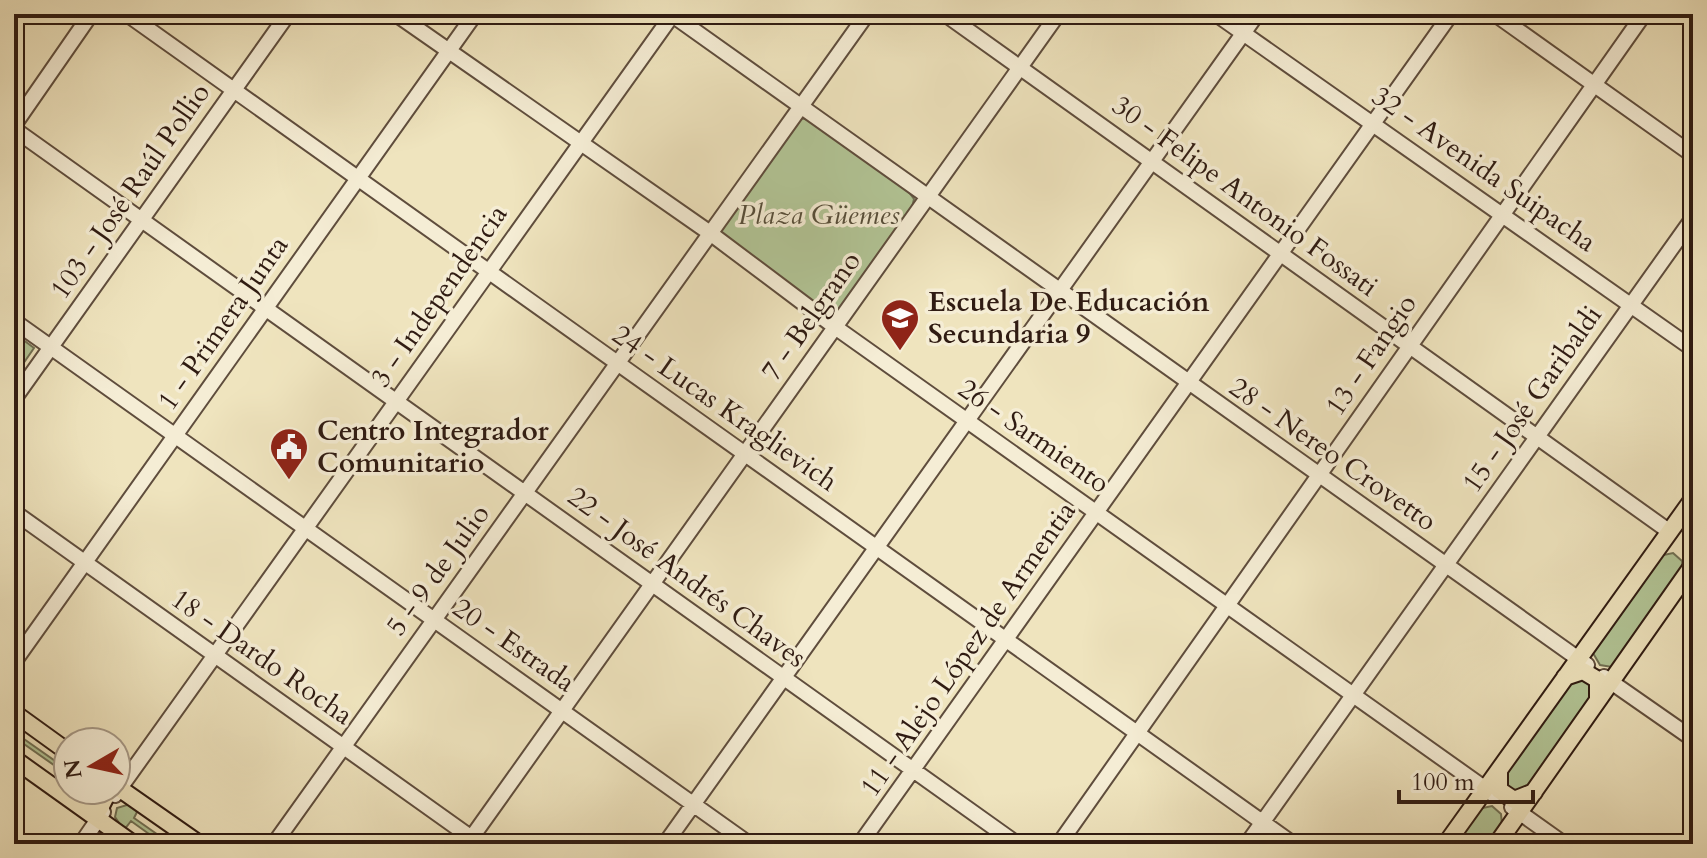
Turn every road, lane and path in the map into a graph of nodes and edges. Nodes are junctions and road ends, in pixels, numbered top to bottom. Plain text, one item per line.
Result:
1 (91, 14) edge
2 (127, 14) edge
3 (288, 14) edge
4 (396, 14) edge
5 (475, 14) edge
6 (672, 14) edge
7 (867, 14) edge
8 (945, 14) edge
9 (1058, 14) edge
10 (1216, 14) edge
11 (1227, 14) edge
12 (1257, 14) edge
13 (1451, 14) edge
14 (1495, 14) edge
15 (1644, 14) edge
16 (1245, 31) junction
17 (449, 51) junction
18 (1019, 67) junction
19 (1593, 84) junction
20 (233, 90) junction
21 (801, 106) junction
22 (1374, 123) junction
23 (14, 127) edge
24 (579, 141) junction
25 (1693, 155) edge
26 (1152, 161) junction
27 (358, 178) junction
28 (927, 197) junction
29 (1502, 213) junction
30 (1693, 218) edge
31 (142, 221) junction
32 (710, 233) junction
33 (1281, 253) junction
34 (489, 272) junction
35 (1060, 291) junction
36 (1631, 304) junction
37 (266, 308) junction
38 (14, 321) edge
39 (835, 327) junction
40 (1409, 344) junction
41 (51, 347) junction
42 (1693, 349) edge
43 (618, 363) junction
44 (1189, 383) junction
45 (14, 399) edge
46 (396, 402) junction
47 (967, 421) junction
48 (175, 436) junction
49 (1537, 436) junction
50 (745, 454) junction
51 (1320, 476) junction
52 (525, 493) junction
53 (1693, 499) edge
54 (14, 512) edge
55 (1096, 513) junction
56 (306, 528) junction
57 (1670, 532) junction
58 (876, 547) junction
59 (85, 562) junction
60 (1445, 565) junction
61 (1693, 565) edge
62 (655, 583) junction
63 (1228, 606) junction
64 (434, 620) junction
65 (1006, 640) junction
66 (215, 655) junction
67 (1578, 659) junction
68 (14, 662) edge
69 (784, 677) junction
70 (1565, 677) junction
71 (1612, 682) junction
72 (1353, 695) junction
73 (1598, 702) junction
74 (561, 711) junction
75 (14, 713) edge
76 (1136, 733) junction
77 (1693, 739) edge
78 (52, 740) edge
79 (344, 747) junction
80 (14, 759) edge
81 (132, 765) edge
82 (1500, 769) junction
83 (913, 770) junction
84 (52, 786) edge
85 (1485, 789) junction
86 (1534, 792) junction
87 (132, 799) edge
88 (693, 804) junction
89 (80, 806) joint
90 (102, 806) edge
91 (105, 806) edge
92 (1520, 812) junction
93 (98, 819) junction
94 (1262, 822) junction
95 (1693, 837) edge
96 (473, 842) edge
97 (81, 844) edge
98 (133, 844) edge
99 (199, 844) edge
100 (274, 844) edge
101 (665, 844) edge
102 (749, 844) edge
103 (860, 844) edge
104 (1017, 844) edge
105 (1059, 844) edge
106 (1247, 844) edge
107 (1293, 844) edge
108 (1446, 844) edge
109 (1497, 844) edge
110 (1564, 844) edge
111 (1688, 844) edge

1 - 23 street
2 - 20 street, 24 - Lucas Kraglievich
3 - 20 street, 103 - José Raúl Pollio
4 - 17 street, 26 - Sarmiento
5 - 17 street, 1 - Primera Junta
6 - 21 street, 28 - Nereo Crovetto
6 - 24 street, 3 - Independencia
7 - 21 street, 5 - 9 de Julio
8 - 18 street, 30 - Felipe Antonio Fossati
9 - 18 street, 7 - Belgrano
10 - 16 street, 32 - Avenida Suipacha
11 - 16 street, 32 - Avenida Suipacha
12 - 16 street
13 - 22 street, 11 - Alejo López de Armentia
14 - 19 street
15 - 19 street, 13 - Fangio
16 - 22 street, 32 - Avenida Suipacha
16 - 26 street
17 - 24 street, 26 - Sarmiento
17 - 27 street, 1 - Primera Junta
18 - 26 street, 30 - Felipe Antonio Fossati
18 - 28 street, 7 - Belgrano
19 - 25 street
19 - 29 street, 13 - Fangio
20 - 27 street, 24 - Lucas Kraglievich
20 - 31 street, 103 - José Raúl Pollio
21 - 28 street, 28 - Nereo Crovetto
21 - 32 street, 5 - 9 de Julio
22 - 29 street, 32 - Avenida Suipacha
22 - 33 street, 11 - Alejo López de Armentia
23 - 31 street, 22 - José Andrés Chaves
24 - 32 street, 26 - Sarmiento
24 - 34 street, 3 - Independencia
26 - 33 street, 30 - Felipe Antonio Fossati
26 - 35 street
27 - 34 street, 24 - Lucas Kraglievich
27 - 37 street, 1 - Primera Junta
28 - 35 street, 28 - Nereo Crovetto
28 - 39 street, 7 - Belgrano
29 - 36 street, 32 - Avenida Suipacha
29 - 40 street, 13 - Fangio
30 - 36 street, 15 - José Garibaldi
31 - 37 street, 22 - José Andrés Chaves
31 - 41 street, 103 - José Raúl Pollio
32 - 39 street, 26 - Sarmiento
32 - 43 street, 5 - 9 de Julio
33 - 40 street, 30 - Felipe Antonio Fossati
33 - 44 street, 11 - Alejo López de Armentia
34 - 43 street, 24 - Lucas Kraglievich
34 - 46 street, 3 - Independencia
35 - 44 street, 28 - Nereo Crovetto
35 - 47 street
36 - 42 street, 32 - Avenida Suipacha
36 - 49 street, 15 - José Garibaldi
37 - 46 street, 22 - José Andrés Chaves
37 - 48 street, 1 - Primera Junta
38 - 41 street, 20 - Estrada
39 - 47 street, 26 - Sarmiento
39 - 50 street, 7 - Belgrano
40 - 49 street, 30 - Felipe Antonio Fossati
40 - 51 street, 13 - Fangio
41 - 45 street, 103 - José Raúl Pollio
41 - 48 street, 20 - Estrada
43 - 50 street, 24 - Lucas Kraglievich
43 - 52 street, 5 - 9 de Julio
44 - 51 street, 28 - Nereo Crovetto
44 - 55 street, 11 - Alejo López de Armentia
46 - 52 street, 22 - José Andrés Chaves
46 - 56 street, 3 - Independencia
47 - 55 street, 26 - Sarmiento
47 - 58 street
48 - 56 street, 20 - Estrada
48 - 59 street, 1 - Primera Junta
49 - 57 street, 30 - Felipe Antonio Fossati
49 - 60 street, 15 - José Garibaldi
50 - 58 street, 24 - Lucas Kraglievich
50 - 62 street, 7 - Belgrano
51 - 60 street, 28 - Nereo Crovetto
51 - 63 street, 13 - Fangio
52 - 62 street, 22 - José Andrés Chaves
52 - 64 street, 5 - 9 de Julio
53 - 57 main road
54 - 59 street, 18 - Dardo Rocha
55 - 63 street, 26 - Sarmiento
55 - 65 street, 11 - Alejo López de Armentia
56 - 64 street, 20 - Estrada
56 - 66 street, 3 - Independencia
57 - 67 main road
58 - 65 street, 24 - Lucas Kraglievich
58 - 69 street
59 - 66 street, 18 - Dardo Rocha
59 - 68 street, 1 - Primera Junta
60 - 67 street, 28 - Nereo Crovetto
60 - 72 street, 15 - José Garibaldi
61 - 71 main road
62 - 69 street, 22 - José Andrés Chaves
62 - 74 street, 7 - Belgrano
63 - 72 street, 26 - Sarmiento
63 - 76 street, 13 - Fangio
64 - 74 street, 20 - Estrada
64 - 79 street, 5 - 9 de Julio
65 - 76 street, 24 - Lucas Kraglievich
65 - 83 street, 11 - Alejo López de Armentia
66 - 79 street, 18 - Dardo Rocha
66 - 81 street, 3 - Independencia
67 - 70 main road
67 - 71 street, 28 - Nereo Crovetto
69 - 83 street, 22 - José Andrés Chaves
69 - 88 street
70 - 73 main road
70 - 82 main road
71 - 73 main road
71 - 77 street, 28 - Nereo Crovetto
72 - 85 street, 26 - Sarmiento
72 - 94 street, 15 - José Garibaldi
73 - 86 main road
74 - 88 street, 20 - Estrada
74 - 96 street, 7 - Belgrano
75 - 78 main road
76 - 94 street, 24 - Lucas Kraglievich
76 - 105 street, 13 - Fangio
79 - 96 street, 18 - Dardo Rocha
79 - 100 street, 5 - 9 de Julio
80 - 84 main road
82 - 85 main road
82 - 86 main road
83 - 103 street, 11 - Alejo López de Armentia
83 - 104 street, 22 - José Andrés Chaves
85 - 92 street, 26 - Sarmiento
85 - 108 main road
86 - 92 main road
87 - 99 main road
88 - 101 street
88 - 102 street, 20 - Estrada
89 - 90 main road
89 - 93 main road
91 - 93 street, 3 - Independencia
92 - 109 main road
92 - 110 street, 26 - Sarmiento
93 - 97 street, 3 - Independencia
93 - 98 main road
94 - 106 street, 15 - José Garibaldi
94 - 107 street, 24 - Lucas Kraglievich
95 - 111 street

